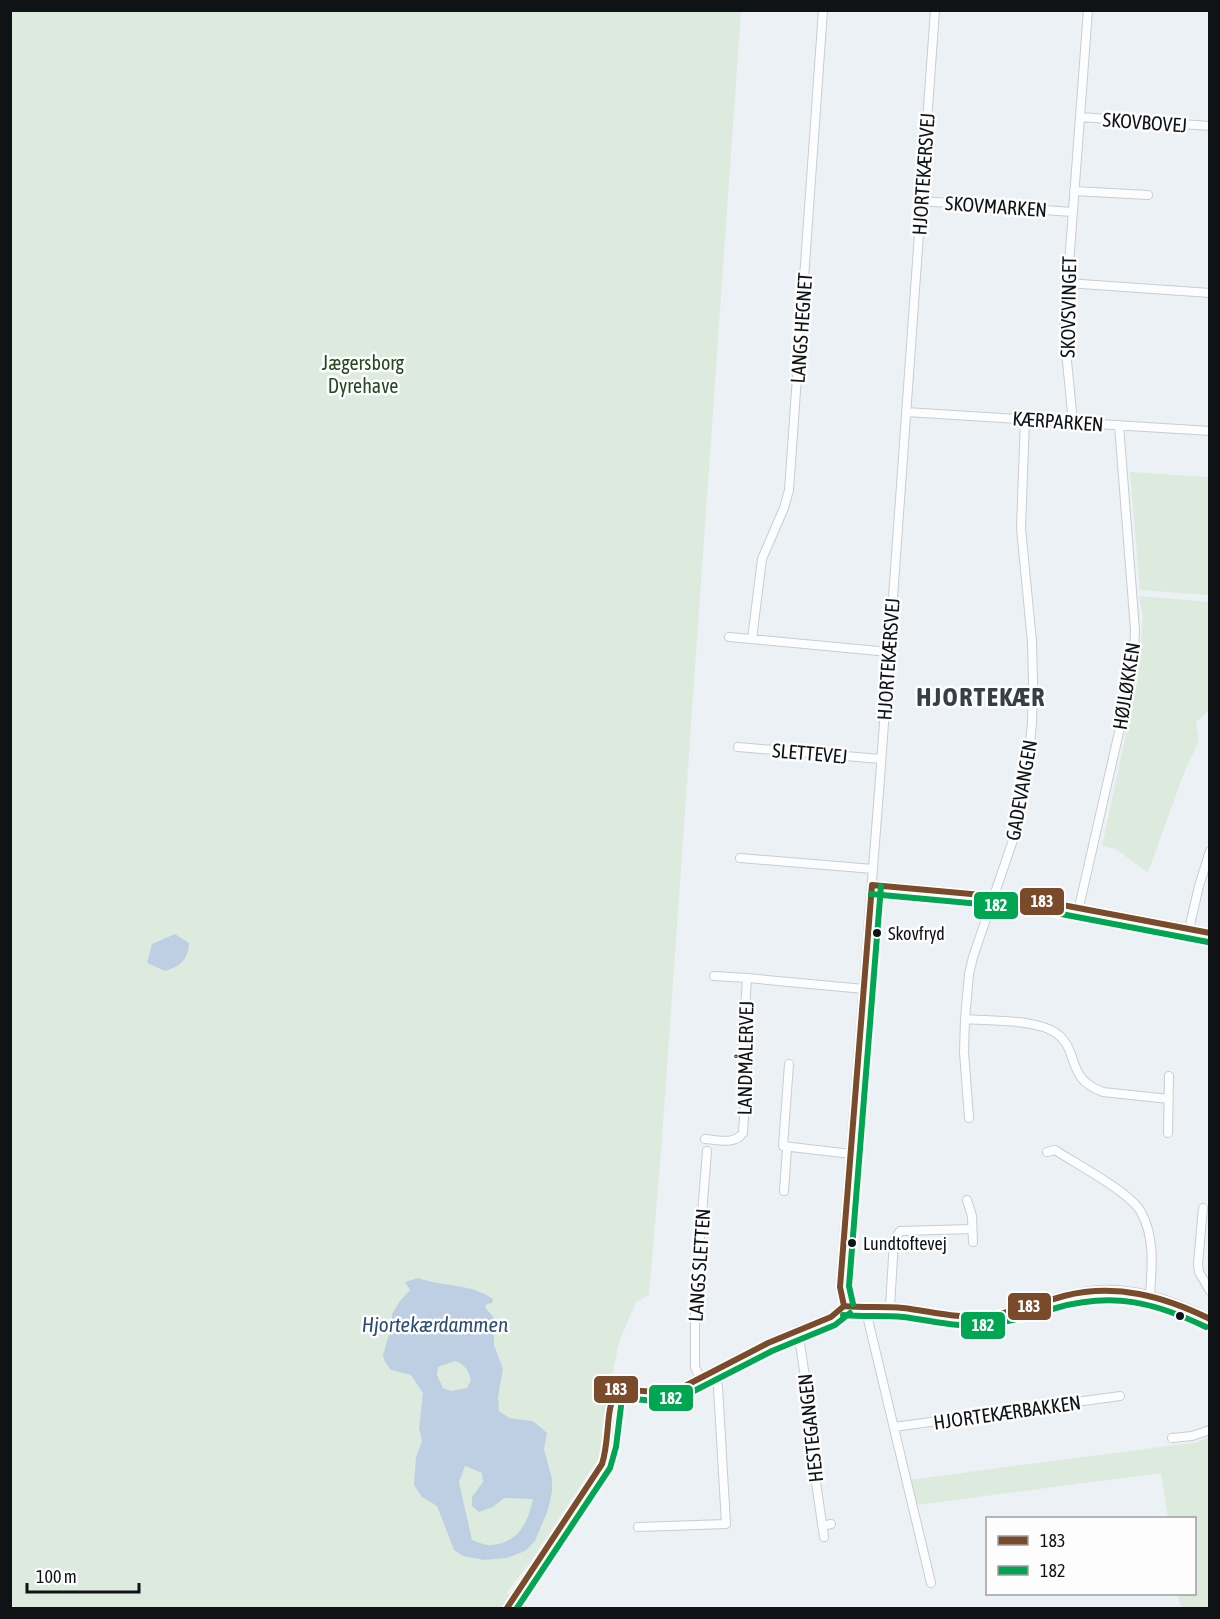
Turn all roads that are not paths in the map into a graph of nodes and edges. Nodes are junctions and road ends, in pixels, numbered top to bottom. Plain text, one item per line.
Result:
1 (823, 10) edge
2 (935, 10) edge
3 (1088, 10) edge
4 (1080, 117) junction
5 (1209, 126) edge
6 (1074, 191) junction
7 (1148, 195) dead end
8 (921, 201) junction
9 (1072, 212) junction
10 (1067, 283) junction
11 (1209, 293) edge
12 (906, 412) junction
13 (1025, 419) junction
14 (1073, 422) junction
15 (1119, 425) junction
16 (1209, 431) edge
17 (729, 637) dead end
18 (752, 639) junction
19 (889, 652) junction
20 (738, 747) dead end
21 (881, 759) junction
22 (1209, 851) edge
23 (740, 858) dead end
24 (873, 869) junction
25 (872, 885) junction
26 (994, 896) junction
27 (1079, 907) junction
28 (1190, 929) junction
29 (1209, 933) edge
30 (714, 975) dead end
31 (747, 978) junction
32 (864, 989) junction
33 (965, 1019) junction
34 (789, 1064) dead end
35 (1169, 1076) dead end
36 (1169, 1099) junction
37 (969, 1118) dead end
38 (1168, 1133) dead end
39 (705, 1138) dead end
40 (787, 1148) junction
41 (707, 1151) dead end
42 (1047, 1152) dead end
43 (851, 1154) junction
44 (784, 1191) dead end
45 (967, 1200) dead end
46 (1203, 1208) dead end
47 (972, 1229) junction
48 (972, 1242) dead end
49 (1209, 1291) edge
50 (1150, 1294) junction
51 (844, 1306) junction
52 (865, 1307) junction
53 (890, 1307) junction
54 (1209, 1319) edge
55 (798, 1330) junction
56 (714, 1371) junction
57 (700, 1378) junction
58 (1120, 1396) dead end
59 (894, 1427) junction
60 (1209, 1430) edge
61 (1172, 1438) dead end
62 (831, 1524) dead end
63 (822, 1526) junction
64 (638, 1527) dead end
65 (824, 1537) dead end
66 (931, 1583) dead end
67 (507, 1608) edge

1 - 18 street, LANGS HEGNET
2 - 8 street, HJORTEKÆRSVEJ
3 - 4 street, SKOVSVINGET
4 - 5 street, SKOVBOVEJ
4 - 6 street, SKOVSVINGET
6 - 7 street
6 - 9 street, SKOVSVINGET
8 - 9 street, SKOVMARKEN
8 - 12 street, HJORTEKÆRSVEJ
9 - 10 street, SKOVSVINGET
10 - 11 street
10 - 14 street, SKOVSVINGET
12 - 13 street, KÆRPARKEN
12 - 19 street, HJORTEKÆRSVEJ
13 - 14 street, KÆRPARKEN
13 - 26 street, GADEVANGEN
14 - 15 street, KÆRPARKEN
15 - 16 street, KÆRPARKEN
15 - 27 street, HØJLØKKEN
17 - 18 street
18 - 19 street
19 - 21 street, HJORTEKÆRSVEJ
20 - 21 street, SLETTEVEJ
21 - 24 street, HJORTEKÆRSVEJ
22 - 28 street
23 - 24 street
24 - 25 street, HJORTEKÆRSVEJ
25 - 26 street
25 - 32 street, HJORTEKÆRSVEJ
26 - 27 street
26 - 33 street, GADEVANGEN
27 - 28 street
28 - 29 street
30 - 31 street, LANDMÅLERVEJ
31 - 32 street, LANDMÅLERVEJ
31 - 39 street, LANDMÅLERVEJ
32 - 43 street, HJORTEKÆRSVEJ
33 - 36 street
33 - 37 street, GADEVANGEN
34 - 40 street
35 - 36 street
36 - 38 street
40 - 43 street
40 - 44 street
41 - 57 street, LANGS SLETTEN
42 - 50 street
43 - 51 street, HJORTEKÆRSVEJ
45 - 47 street
46 - 49 street
47 - 48 street
47 - 53 street
50 - 53 street
50 - 54 street
51 - 52 street
51 - 55 street
52 - 53 street
52 - 59 street
55 - 56 street
55 - 63 street, HESTEGANGEN
56 - 57 street
56 - 64 street
57 - 67 street
58 - 59 street, HJORTEKÆRBAKKEN
59 - 66 street
60 - 61 street
62 - 63 street
63 - 65 street, HESTEGANGEN

